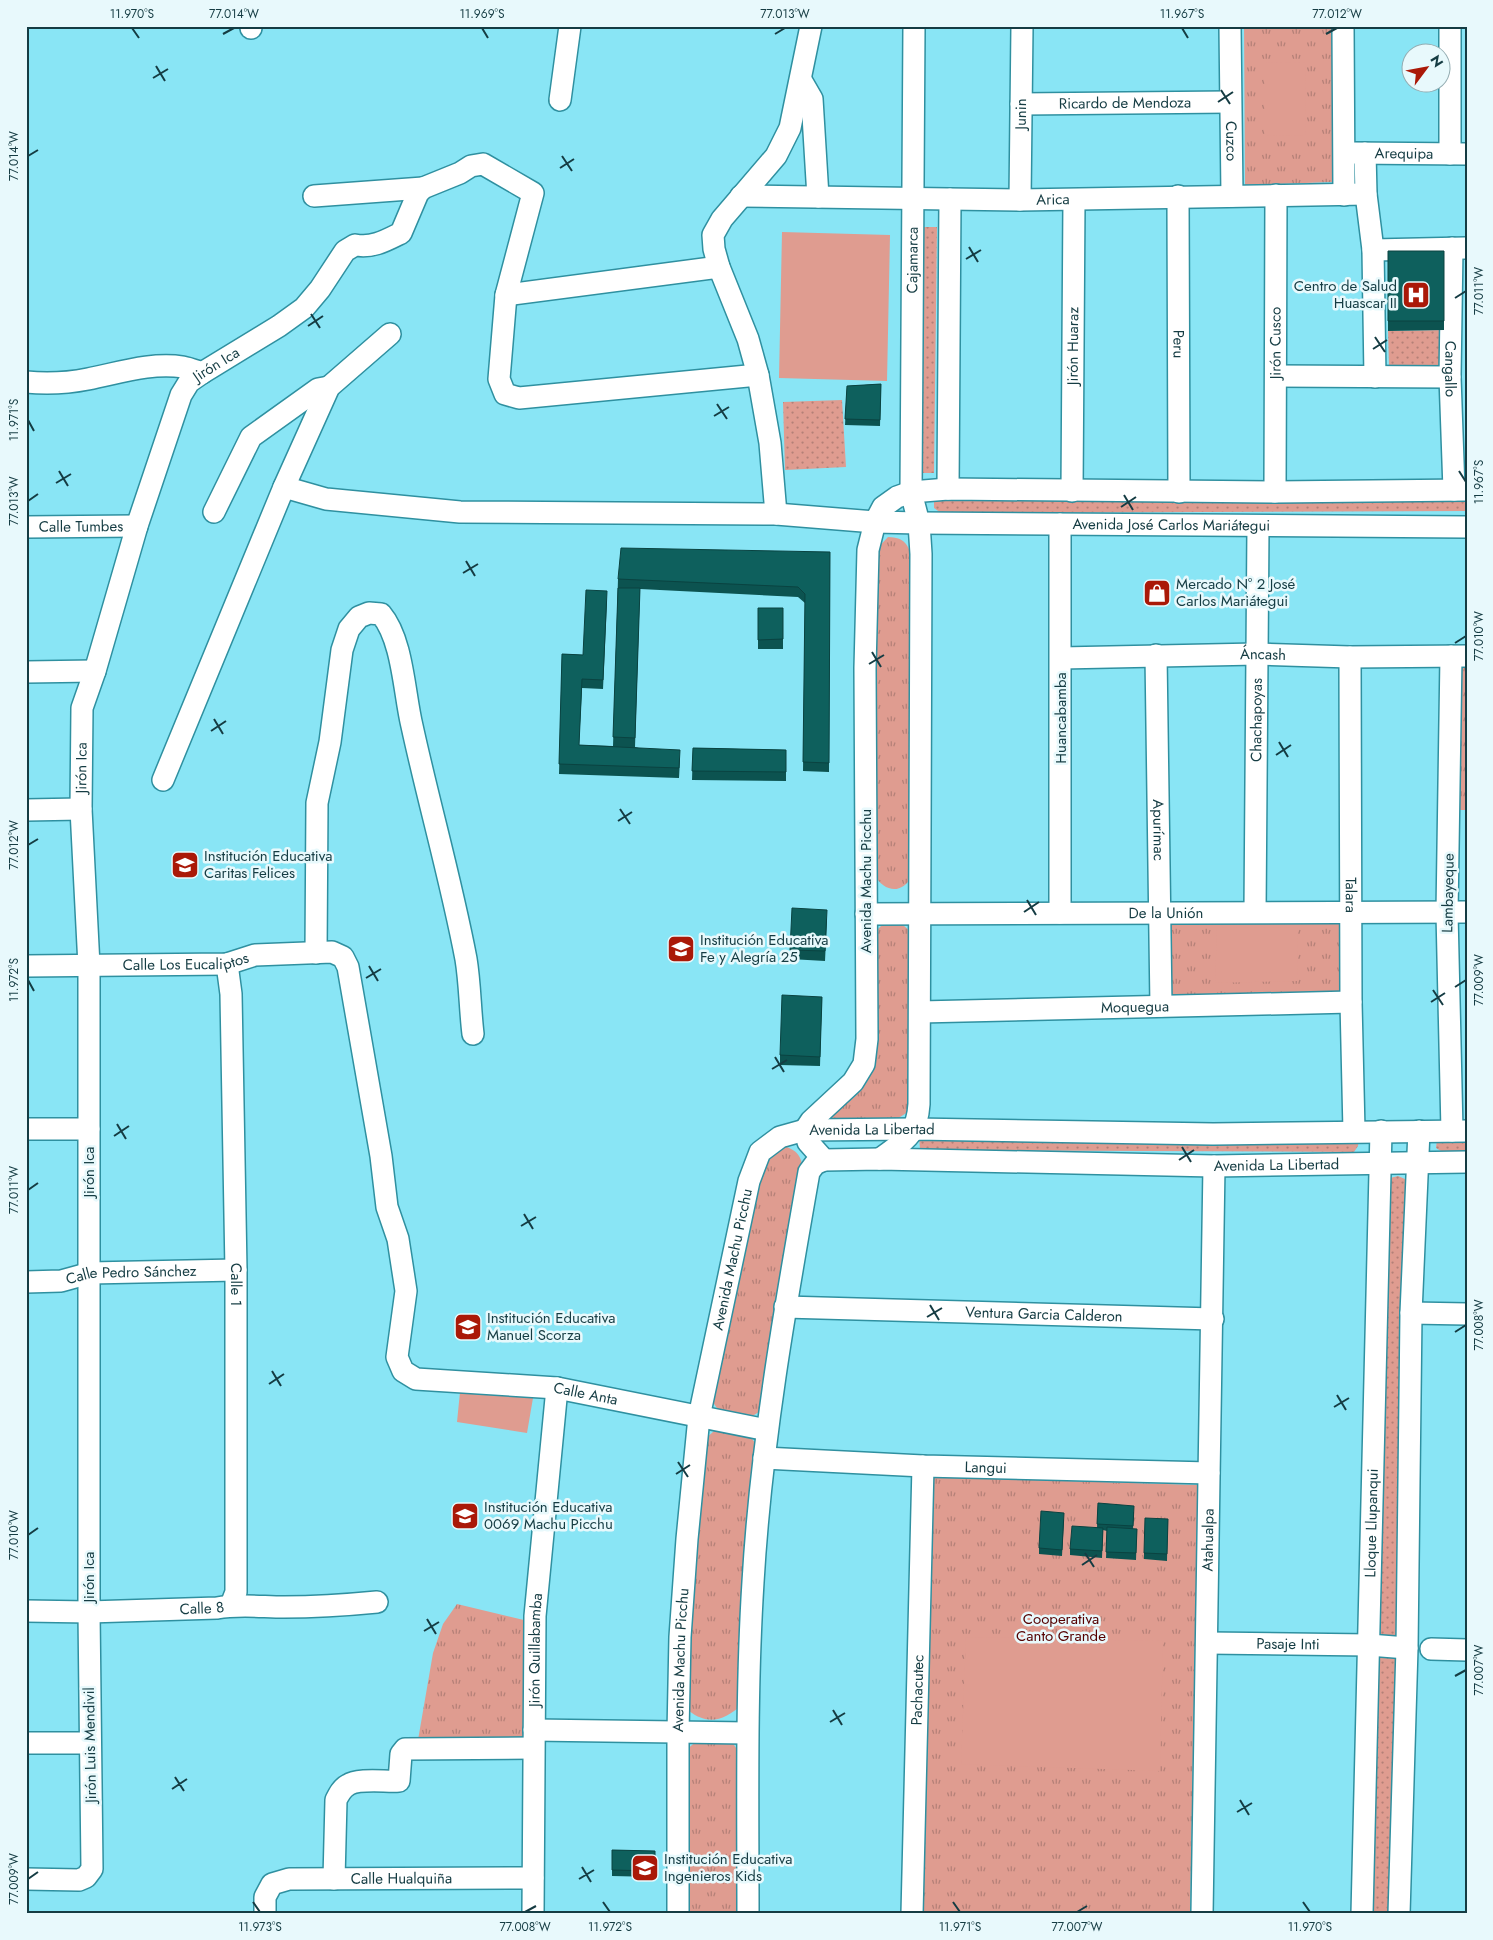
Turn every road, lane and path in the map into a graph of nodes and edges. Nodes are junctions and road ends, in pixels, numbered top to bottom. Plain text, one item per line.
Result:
1 (570, 26) edge
2 (811, 26) edge
3 (914, 26) edge
4 (1022, 26) edge
5 (1230, 26) edge
6 (1344, 26) edge
7 (1450, 26) edge
8 (801, 80) junction
9 (560, 100) dead end
10 (1230, 102) junction
11 (1021, 104) junction
12 (1343, 152) junction
13 (1365, 153) junction
14 (1458, 154) edge
15 (423, 188) junction
16 (1366, 194) junction
17 (1276, 195) junction
18 (1344, 195) junction
19 (314, 196) dead end
20 (741, 196) junction
21 (1178, 196) junction
22 (1232, 196) junction
23 (818, 197) junction
24 (914, 199) junction
25 (950, 200) junction
26 (1020, 200) junction
27 (1074, 200) junction
28 (1459, 248) edge
29 (1373, 250) junction
30 (719, 266) junction
31 (506, 295) junction
32 (390, 334) dead end
33 (202, 373) junction
34 (758, 375) junction
35 (1276, 376) junction
36 (1376, 377) junction
37 (1450, 377) junction
38 (26, 382) edge
39 (329, 387) junction
40 (284, 487) junction
41 (948, 489) junction
42 (1460, 490) edge
43 (911, 492) junction
44 (1072, 492) junction
45 (1130, 492) junction
46 (1179, 492) junction
47 (1275, 492) junction
48 (214, 512) dead end
49 (776, 514) junction
50 (875, 522) junction
51 (919, 523) junction
52 (1060, 524) junction
53 (1130, 524) junction
54 (137, 526) junction
55 (26, 527) edge
56 (1258, 527) junction
57 (1467, 527) edge
58 (1257, 654) junction
59 (1156, 655) junction
60 (1459, 656) edge
61 (1350, 657) junction
62 (1061, 658) junction
63 (95, 671) junction
64 (26, 672) edge
65 (163, 780) dead end
66 (26, 810) edge
67 (81, 810) junction
68 (1458, 815) edge
69 (1255, 912) junction
70 (1351, 912) junction
71 (1457, 912) edge
72 (1060, 913) junction
73 (866, 914) junction
74 (920, 914) junction
75 (1159, 914) junction
76 (316, 953) junction
77 (227, 964) junction
78 (26, 966) edge
79 (89, 966) junction
80 (1351, 1002) junction
81 (1160, 1006) junction
82 (920, 1012) junction
83 (473, 1034) dead end
84 (26, 1129) edge
85 (89, 1129) junction
86 (915, 1129) junction
87 (805, 1130) junction
88 (1354, 1131) junction
89 (1381, 1131) junction
90 (1459, 1131) edge
91 (1419, 1132) junction
92 (880, 1159) junction
93 (824, 1160) junction
94 (1467, 1162) edge
95 (1380, 1163) junction
96 (1418, 1163) junction
97 (1214, 1166) junction
98 (236, 1270) junction
99 (90, 1274) junction
100 (26, 1282) edge
101 (785, 1307) junction
102 (1411, 1313) junction
103 (1467, 1314) edge
104 (1213, 1319) junction
105 (403, 1372) joint
106 (557, 1388) junction
107 (699, 1417) junction
108 (767, 1430) junction
109 (764, 1458) junction
110 (923, 1466) junction
111 (1209, 1473) junction
112 (377, 1602) dead end
113 (230, 1605) junction
114 (26, 1611) edge
115 (89, 1612) junction
116 (1207, 1642) junction
117 (1369, 1645) junction
118 (1407, 1648) junction
119 (1431, 1649) dead end
120 (1467, 1650) edge
121 (678, 1732) junction
122 (747, 1733) junction
123 (534, 1739) junction
124 (26, 1743) edge
125 (90, 1743) junction
126 (533, 1878) junction
127 (334, 1879) junction
128 (26, 1880) edge
129 (265, 1914) edge
130 (533, 1914) edge
131 (678, 1914) edge
132 (748, 1914) edge
133 (912, 1914) edge
134 (1202, 1914) edge
135 (1362, 1914) edge
136 (1399, 1914) edge

1 - 9 street
2 - 8 street
3 - 24 street, Cajamarca
4 - 11 street, Junin
5 - 10 street, Cuzco
6 - 12 street
7 - 14 street
8 - 20 street
8 - 23 street
10 - 11 street, Ricardo de Mendoza
10 - 22 street, Cuzco
11 - 26 street, Junin
12 - 13 street, Arequipa
12 - 18 street
13 - 14 street, Arequipa
13 - 16 street
15 - 19 street
15 - 31 street
15 - 33 street, Jirón Ica
16 - 18 street, Arica
16 - 29 street
17 - 18 street, Arica
17 - 22 street, Arica
17 - 35 street, Jirón Cusco
20 - 23 street, Arica
20 - 30 street
21 - 22 street, Arica
21 - 27 street, Arica
21 - 46 street, Peru
23 - 24 street, Arica
24 - 25 street, Arica
24 - 43 street, Cajamarca
25 - 26 street, Arica
25 - 41 street
26 - 27 street, Arica
27 - 44 street, Jirón Huaraz
28 - 29 street
28 - 37 street, Cangallo
29 - 36 street
30 - 31 street
30 - 34 street
31 - 34 street
32 - 39 street
33 - 38 street
33 - 54 street, Jirón Ica
34 - 49 street
35 - 36 street
35 - 47 street, Jirón Cusco
36 - 37 street
37 - 42 street, Cangallo
39 - 40 street
39 - 48 street
40 - 49 street, Avenida José Carlos Mariátegui
40 - 65 street
41 - 43 street
41 - 44 street
42 - 47 street
43 - 50 street, Avenida Machu Picchu
43 - 51 street
44 - 45 street
45 - 46 street
45 - 53 street
46 - 47 street
49 - 50 street, Avenida José Carlos Mariátegui
50 - 51 street, Avenida José Carlos Mariátegui
50 - 73 street, Avenida Machu Picchu
51 - 52 street, Avenida José Carlos Mariátegui
51 - 74 street
52 - 53 street, Avenida José Carlos Mariátegui
52 - 62 street, Huancabamba
53 - 56 street, Avenida José Carlos Mariátegui
54 - 55 street, Calle Tumbes
54 - 63 street, Jirón Ica
56 - 57 street, Avenida José Carlos Mariátegui
56 - 58 street, Chachapoyas
58 - 59 street, Áncash
58 - 61 street, Áncash
58 - 69 street, Chachapoyas
59 - 62 street, Áncash
59 - 75 street, Apurímac
60 - 61 street, Áncash
60 - 68 street, Lambayeque
61 - 70 street, Talara
62 - 72 street, Huancabamba
63 - 64 street
63 - 67 street, Jirón Ica
66 - 67 street
67 - 79 street, Jirón Ica
68 - 71 street, Lambayeque
69 - 70 street, De la Unión
69 - 75 street, De la Unión
70 - 71 street, De la Unión
70 - 80 street, Talara
71 - 90 street, Lambayeque
72 - 74 street, De la Unión
72 - 75 street, De la Unión
73 - 74 street, De la Unión
73 - 87 street, Avenida Machu Picchu
74 - 82 street
75 - 81 street, Apurímac
76 - 77 street, Calle Los Eucaliptos
76 - 83 street
76 - 105 street, Calle Los Eucaliptos
77 - 79 street, Calle Los Eucaliptos
77 - 98 street, Calle 1
78 - 79 street, Calle Los Eucaliptos
79 - 85 street, Jirón Ica
80 - 81 street, Moquegua
80 - 88 street, Talara
81 - 82 street, Moquegua
82 - 86 street
84 - 85 street
85 - 99 street, Jirón Ica
86 - 87 street, Avenida La Libertad
86 - 88 street, Avenida La Libertad
86 - 92 street
87 - 93 street, Avenida La Libertad
87 - 107 street, Avenida Machu Picchu
88 - 89 street, Avenida La Libertad
89 - 91 street, Avenida La Libertad
89 - 95 street, Lloque Llupanqui
90 - 91 street, Avenida La Libertad
91 - 96 street
92 - 93 street, Avenida La Libertad
92 - 97 street, Avenida La Libertad
93 - 101 street
94 - 96 street, Avenida La Libertad
95 - 96 street, Avenida La Libertad
95 - 97 street, Avenida La Libertad
95 - 117 street, Lloque Llupanqui
96 - 102 street
97 - 104 street, Atahualpa
98 - 99 street, Calle Pedro Sánchez
98 - 113 street, Calle 1
99 - 100 street, Calle Pedro Sánchez
99 - 115 street, Jirón Ica
101 - 104 street, Ventura Garcia Calderon
101 - 108 street
102 - 103 street
102 - 118 street
104 - 111 street, Atahualpa
105 - 106 street, Calle Anta
106 - 107 street, Calle Anta
106 - 123 street, Jirón Quillabamba
107 - 108 street, Calle Anta
107 - 121 street, Avenida Machu Picchu
108 - 109 street
109 - 110 street, Langui
109 - 122 street
110 - 111 street, Langui
110 - 133 street, Pachacutec
111 - 116 street, Atahualpa
112 - 113 street, Calle 8
113 - 115 street, Calle 8
114 - 115 street, Calle 8
115 - 125 street, Jirón Luis Mendivil
116 - 117 street, Pasaje Inti
116 - 134 street, Atahualpa
117 - 118 street, Pasaje Inti
117 - 135 street, Lloque Llupanqui
118 - 136 street
119 - 120 street
121 - 122 street
121 - 123 street
121 - 131 street, Avenida Machu Picchu
122 - 132 street
123 - 126 street, Jirón Quillabamba
123 - 127 street
124 - 125 street
125 - 128 street, Jirón Luis Mendivil
126 - 127 street, Calle Hualquiña
126 - 130 street, Jirón Quillabamba
127 - 129 street, Calle Hualquiña

